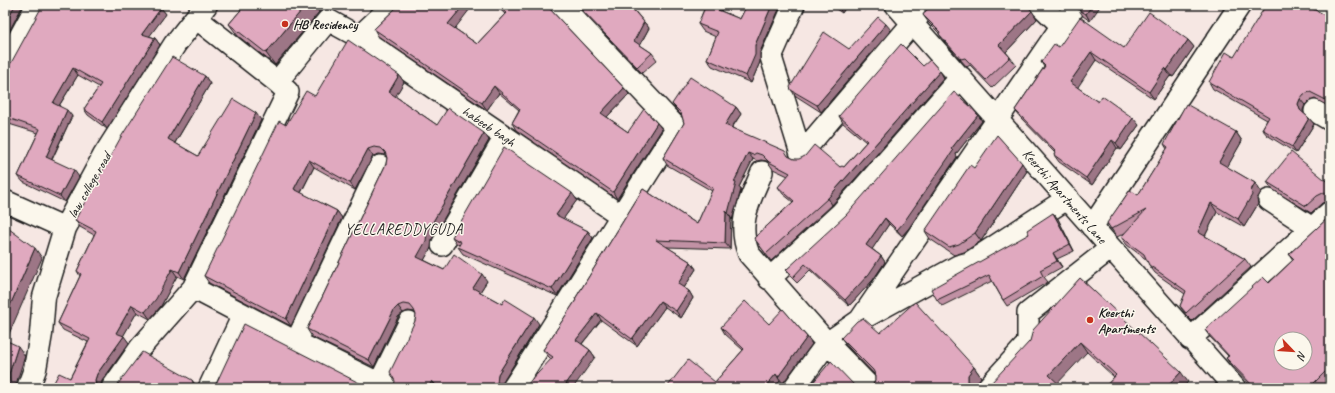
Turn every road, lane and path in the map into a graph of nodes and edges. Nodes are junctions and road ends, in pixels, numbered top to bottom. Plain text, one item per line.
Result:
1 (37, 5) edge
2 (393, 5) edge
3 (561, 5) edge
4 (794, 5) edge
5 (896, 5) edge
6 (928, 5) edge
7 (1040, 5) edge
8 (1240, 5) edge
9 (1323, 5) edge
10 (1330, 10) edge
11 (201, 11) edge
12 (1070, 12) edge
13 (911, 23) junction
14 (359, 37) junction
15 (5, 64) edge
16 (961, 77) junction
17 (277, 82) junction
18 (998, 120) junction
19 (505, 137) junction
20 (380, 166) dead end
21 (762, 172) dead end
22 (1068, 198) junction
23 (1269, 200) dead end
24 (5, 201) edge
25 (1330, 212) edge
26 (620, 215) junction
27 (1092, 227) junction
28 (65, 228) junction
29 (1312, 228) junction
30 (442, 245) dead end
31 (1111, 248) junction
32 (770, 279) junction
33 (193, 288) junction
34 (243, 315) junction
35 (860, 320) junction
36 (410, 323) dead end
37 (1190, 339) junction
38 (296, 342) junction
39 (827, 343) junction
40 (357, 381) edge
41 (383, 386) edge
42 (28, 388) edge
43 (112, 388) edge
44 (209, 388) edge
45 (513, 388) edge
46 (794, 388) edge
47 (871, 388) edge
48 (988, 388) edge
49 (1235, 388) edge

1 - 15 street
2 - 14 street
3 - 26 street
4 - 13 street
5 - 13 street, Keerthi Apartments Lane
6 - 13 street
7 - 12 street
8 - 27 street
9 - 10 street
11 - 17 street
11 - 28 street, law college road
12 - 18 street
13 - 16 street, Keerthi Apartments Lane
14 - 17 street, habeeb bagh
14 - 19 street, habeeb bagh
16 - 18 street, Keerthi Apartments Lane
16 - 32 street
17 - 33 street
18 - 22 street, Keerthi Apartments Lane
18 - 35 street
19 - 26 street, habeeb bagh
19 - 30 street
20 - 38 street
21 - 32 street
22 - 27 street, Keerthi Apartments Lane
22 - 35 street
23 - 29 street
24 - 28 street
25 - 29 street
26 - 45 street
27 - 31 street, Keerthi Apartments Lane
28 - 42 street, law college road
29 - 37 street
31 - 37 street, Keerthi Apartments Lane
31 - 48 street
32 - 39 street
33 - 34 street
33 - 43 street
34 - 38 street
34 - 44 street
35 - 39 street
36 - 41 street
37 - 49 street, Keerthi Apartments Lane
38 - 40 street
39 - 46 street
39 - 47 street
40 - 41 street

